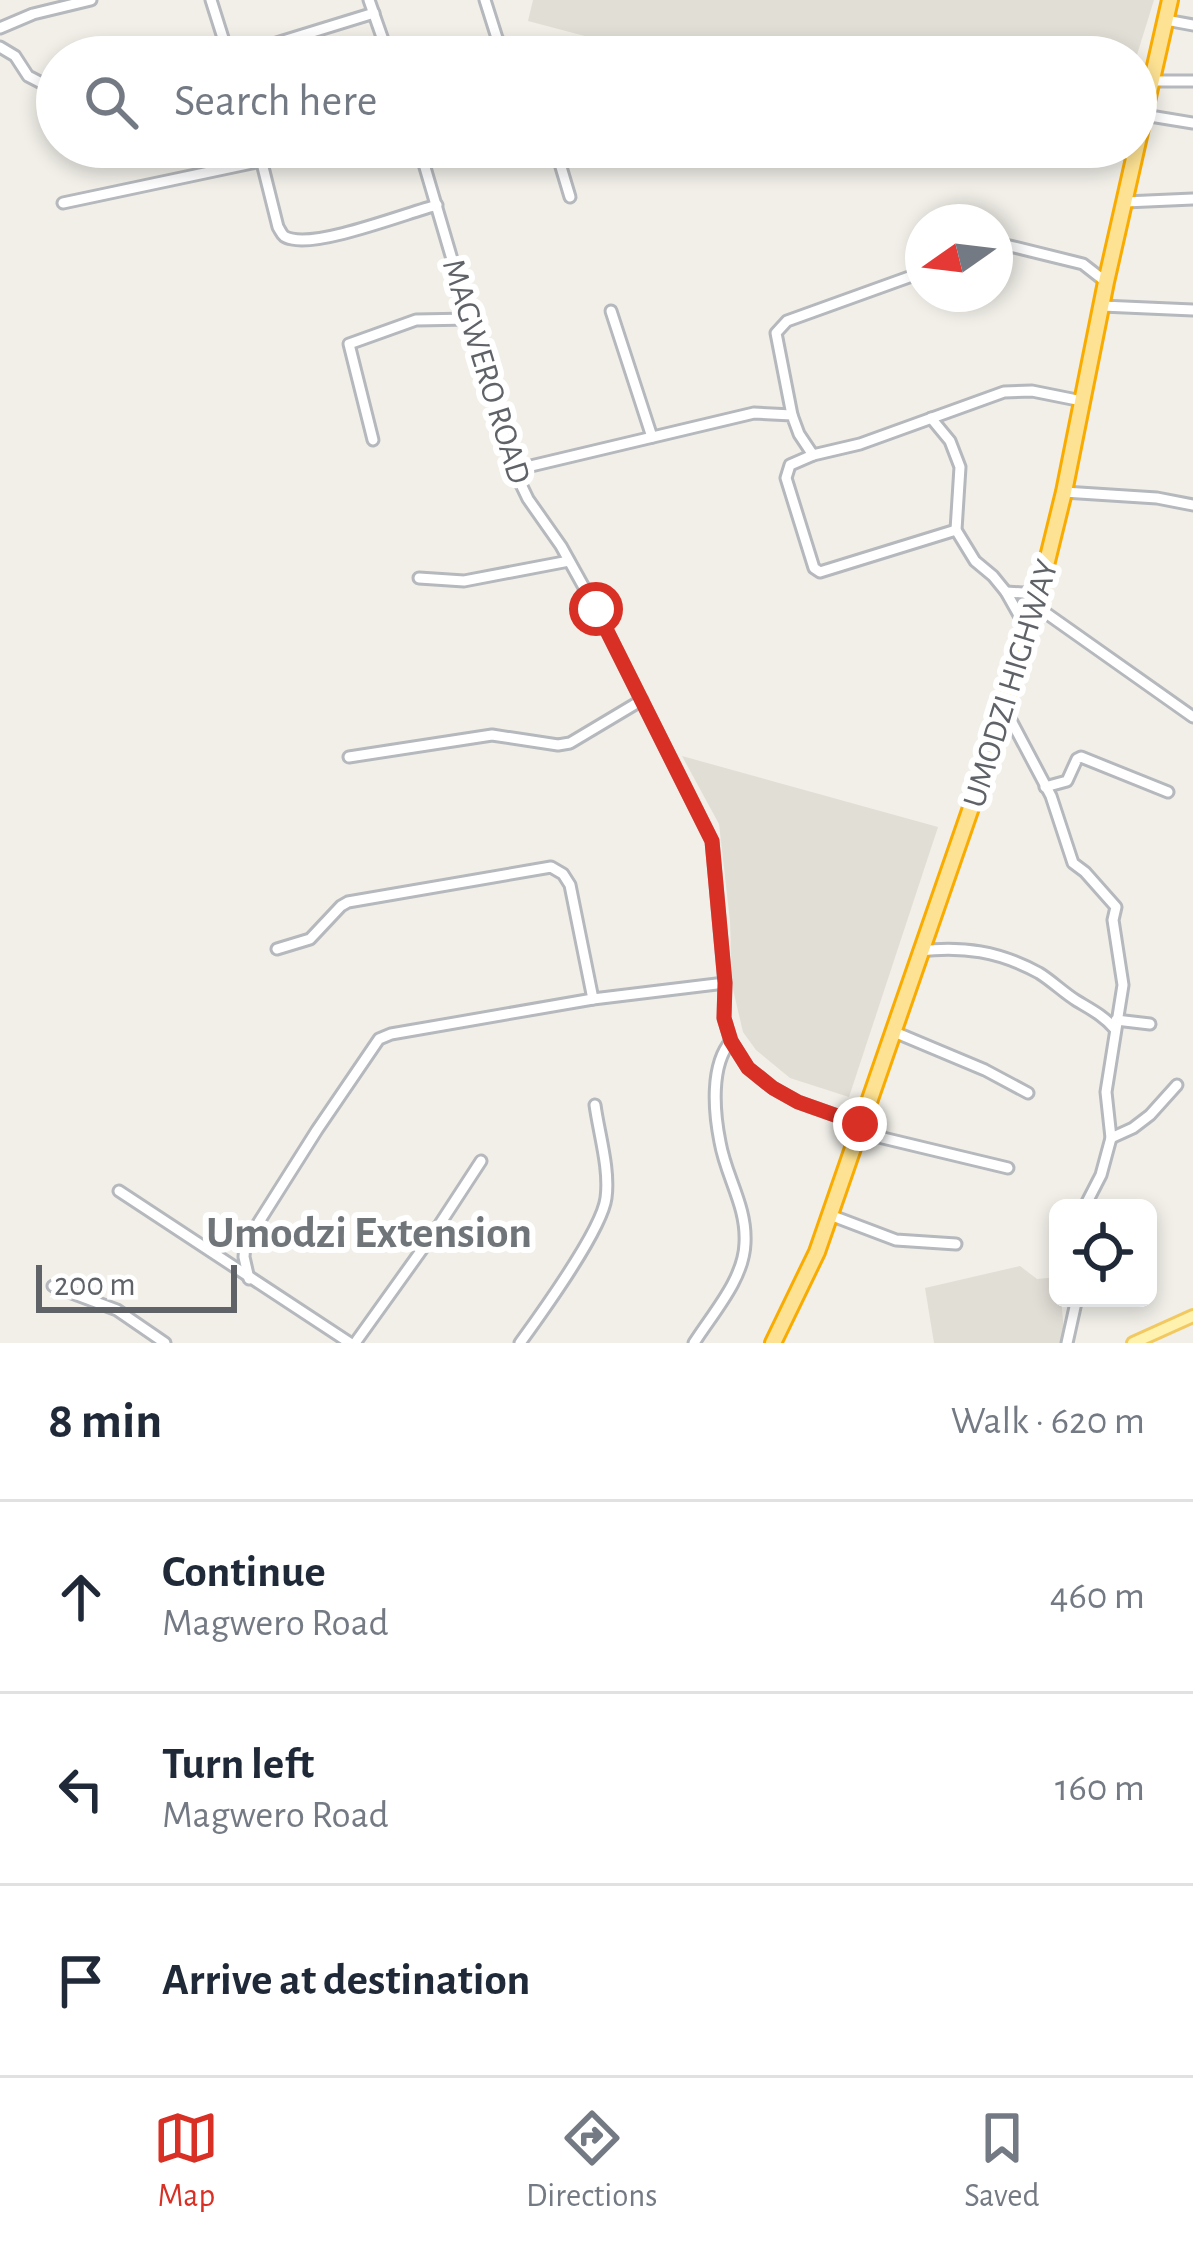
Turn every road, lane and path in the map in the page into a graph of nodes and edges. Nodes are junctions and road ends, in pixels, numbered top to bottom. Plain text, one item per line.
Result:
1 (91, 0) edge
2 (211, 0) edge
3 (369, 0) edge
4 (484, 0) edge
5 (1170, 0) edge
6 (374, 13) junction
7 (1166, 20) junction
8 (1193, 25) edge
9 (0, 28) edge
10 (223, 36) edge
11 (299, 36) edge
12 (381, 36) edge
13 (496, 36) edge
14 (0, 46) edge
15 (1157, 57) edge
16 (36, 80) edge
17 (1157, 81) edge
18 (1193, 81) edge
19 (1157, 117) edge
20 (1193, 123) edge
21 (229, 168) edge
22 (264, 168) edge
23 (426, 168) edge
24 (561, 168) edge
25 (1132, 168) edge
26 (570, 197) dead end
27 (1193, 199) edge
28 (1125, 202) junction
29 (63, 203) dead end
30 (437, 205) junction
31 (1013, 247) edge
32 (905, 278) edge
33 (1106, 282) junction
34 (1102, 305) junction
35 (1193, 310) edge
36 (611, 311) dead end
37 (470, 319) junction
38 (1082, 400) junction
39 (792, 415) junction
40 (931, 418) junction
41 (652, 436) junction
42 (373, 440) dead end
43 (813, 455) junction
44 (514, 470) junction
45 (1064, 492) junction
46 (1193, 505) edge
47 (956, 530) junction
48 (569, 561) junction
49 (419, 578) dead end
50 (1006, 592) junction
51 (1038, 600) junction
52 (1028, 632) junction
53 (642, 700) junction
54 (1004, 708) junction
55 (1193, 717) edge
56 (349, 757) dead end
57 (1045, 787) junction
58 (1168, 792) dead end
59 (277, 950) dead end
60 (919, 951) junction
61 (725, 983) junction
62 (593, 999) junction
63 (1150, 1024) dead end
64 (1116, 1025) junction
65 (892, 1031) junction
66 (731, 1041) junction
67 (1177, 1085) dead end
68 (1028, 1093) dead end
69 (595, 1105) dead end
70 (859, 1128) junction
71 (1111, 1138) junction
72 (481, 1161) dead end
73 (1008, 1168) dead end
74 (119, 1191) dead end
75 (1089, 1199) edge
76 (830, 1215) junction
77 (956, 1244) dead end
78 (249, 1279) junction
79 (53, 1286) dead end
80 (1075, 1307) edge
81 (1193, 1316) edge
82 (165, 1343) edge
83 (352, 1343) edge
84 (520, 1343) edge
85 (694, 1343) edge
86 (773, 1343) edge
87 (1067, 1343) edge
88 (1133, 1343) edge

1 - 9 street
2 - 10 street
3 - 6 street
4 - 13 street
5 - 7 highway, UMODZI HIGHWAY
6 - 11 street
6 - 12 street
7 - 8 street
7 - 15 highway, UMODZI HIGHWAY
14 - 16 street
17 - 18 street
19 - 20 street
21 - 29 street
22 - 30 street
23 - 30 street, MAGWERO ROAD
24 - 26 street
25 - 28 highway, UMODZI HIGHWAY
27 - 28 street
28 - 33 highway, UMODZI HIGHWAY
30 - 37 street, MAGWERO ROAD
31 - 33 street
32 - 39 street
33 - 34 highway, UMODZI HIGHWAY
34 - 35 street
34 - 38 highway, UMODZI HIGHWAY
36 - 41 street
37 - 42 street
37 - 44 street, MAGWERO ROAD
38 - 40 street
38 - 45 highway, UMODZI HIGHWAY
39 - 41 street
39 - 43 street
40 - 43 street
40 - 47 street
41 - 44 street
43 - 47 street
44 - 48 street, MAGWERO ROAD
45 - 46 street
45 - 51 highway, UMODZI HIGHWAY
47 - 50 street
48 - 49 street
48 - 53 street, MAGWERO ROAD
50 - 51 street
50 - 52 street
51 - 52 highway, UMODZI HIGHWAY
51 - 55 street
52 - 54 highway, UMODZI HIGHWAY
53 - 56 street
53 - 61 street, MAGWERO ROAD
54 - 57 street
54 - 60 highway, UMODZI HIGHWAY
57 - 58 street
57 - 64 street
59 - 62 street
60 - 64 street
60 - 65 highway, UMODZI HIGHWAY
61 - 62 street
61 - 66 street, MAGWERO ROAD
62 - 78 street
63 - 64 street
64 - 71 street
65 - 68 street
65 - 70 highway, UMODZI HIGHWAY
66 - 70 street
66 - 85 street, MAGWERO ROAD
67 - 71 street
69 - 84 street
70 - 73 street
70 - 76 highway, UMODZI HIGHWAY
71 - 75 street
72 - 83 street
74 - 78 street
76 - 77 street
76 - 86 highway, UMODZI HIGHWAY
78 - 83 street
79 - 82 street
80 - 87 street
81 - 88 main road

